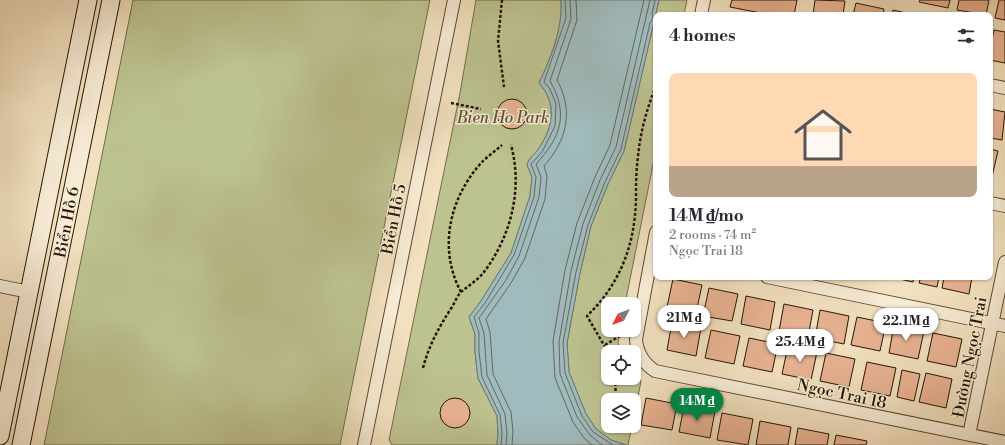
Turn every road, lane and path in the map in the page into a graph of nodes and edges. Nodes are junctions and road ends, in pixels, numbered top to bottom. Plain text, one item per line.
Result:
1 (88, 0) edge
2 (111, 0) edge
3 (454, 0) edge
4 (502, 0) edge
5 (704, 0) edge
6 (702, 12) edge
7 (993, 86) edge
8 (504, 87) dead end
9 (1005, 88) edge
10 (653, 95) edge
11 (451, 103) dead end
12 (481, 109) dead end
13 (502, 145) dead end
14 (511, 145) dead end
15 (993, 204) edge
16 (1005, 206) edge
17 (653, 259) edge
18 (1005, 262) edge
19 (782, 280) edge
20 (0, 286) edge
21 (29, 292) junction
22 (461, 292) junction
23 (992, 323) junction
24 (1005, 326) edge
25 (618, 337) edge
26 (605, 345) joint
27 (423, 368) dead end
28 (969, 435) junction
29 (0, 436) edge
30 (1005, 442) edge
31 (21, 445) edge
32 (364, 445) edge

1 - 21 street, Biển Hồ 6
2 - 31 street, Biển Hồ 6
3 - 32 street, Biển Hồ 5
4 - 8 path
5 - 6 street
7 - 9 street
10 - 26 path
11 - 12 path
13 - 22 path
14 - 22 path
15 - 16 street
17 - 28 street, Ngọc Trai 18
18 - 23 street, Đường Ngọc Trai
19 - 23 street
20 - 21 street
21 - 29 street, Biển Hồ 6
22 - 27 path
23 - 24 street
23 - 28 street, Đường Ngọc Trai
25 - 26 path
28 - 30 street, Ngọc Trai 18

